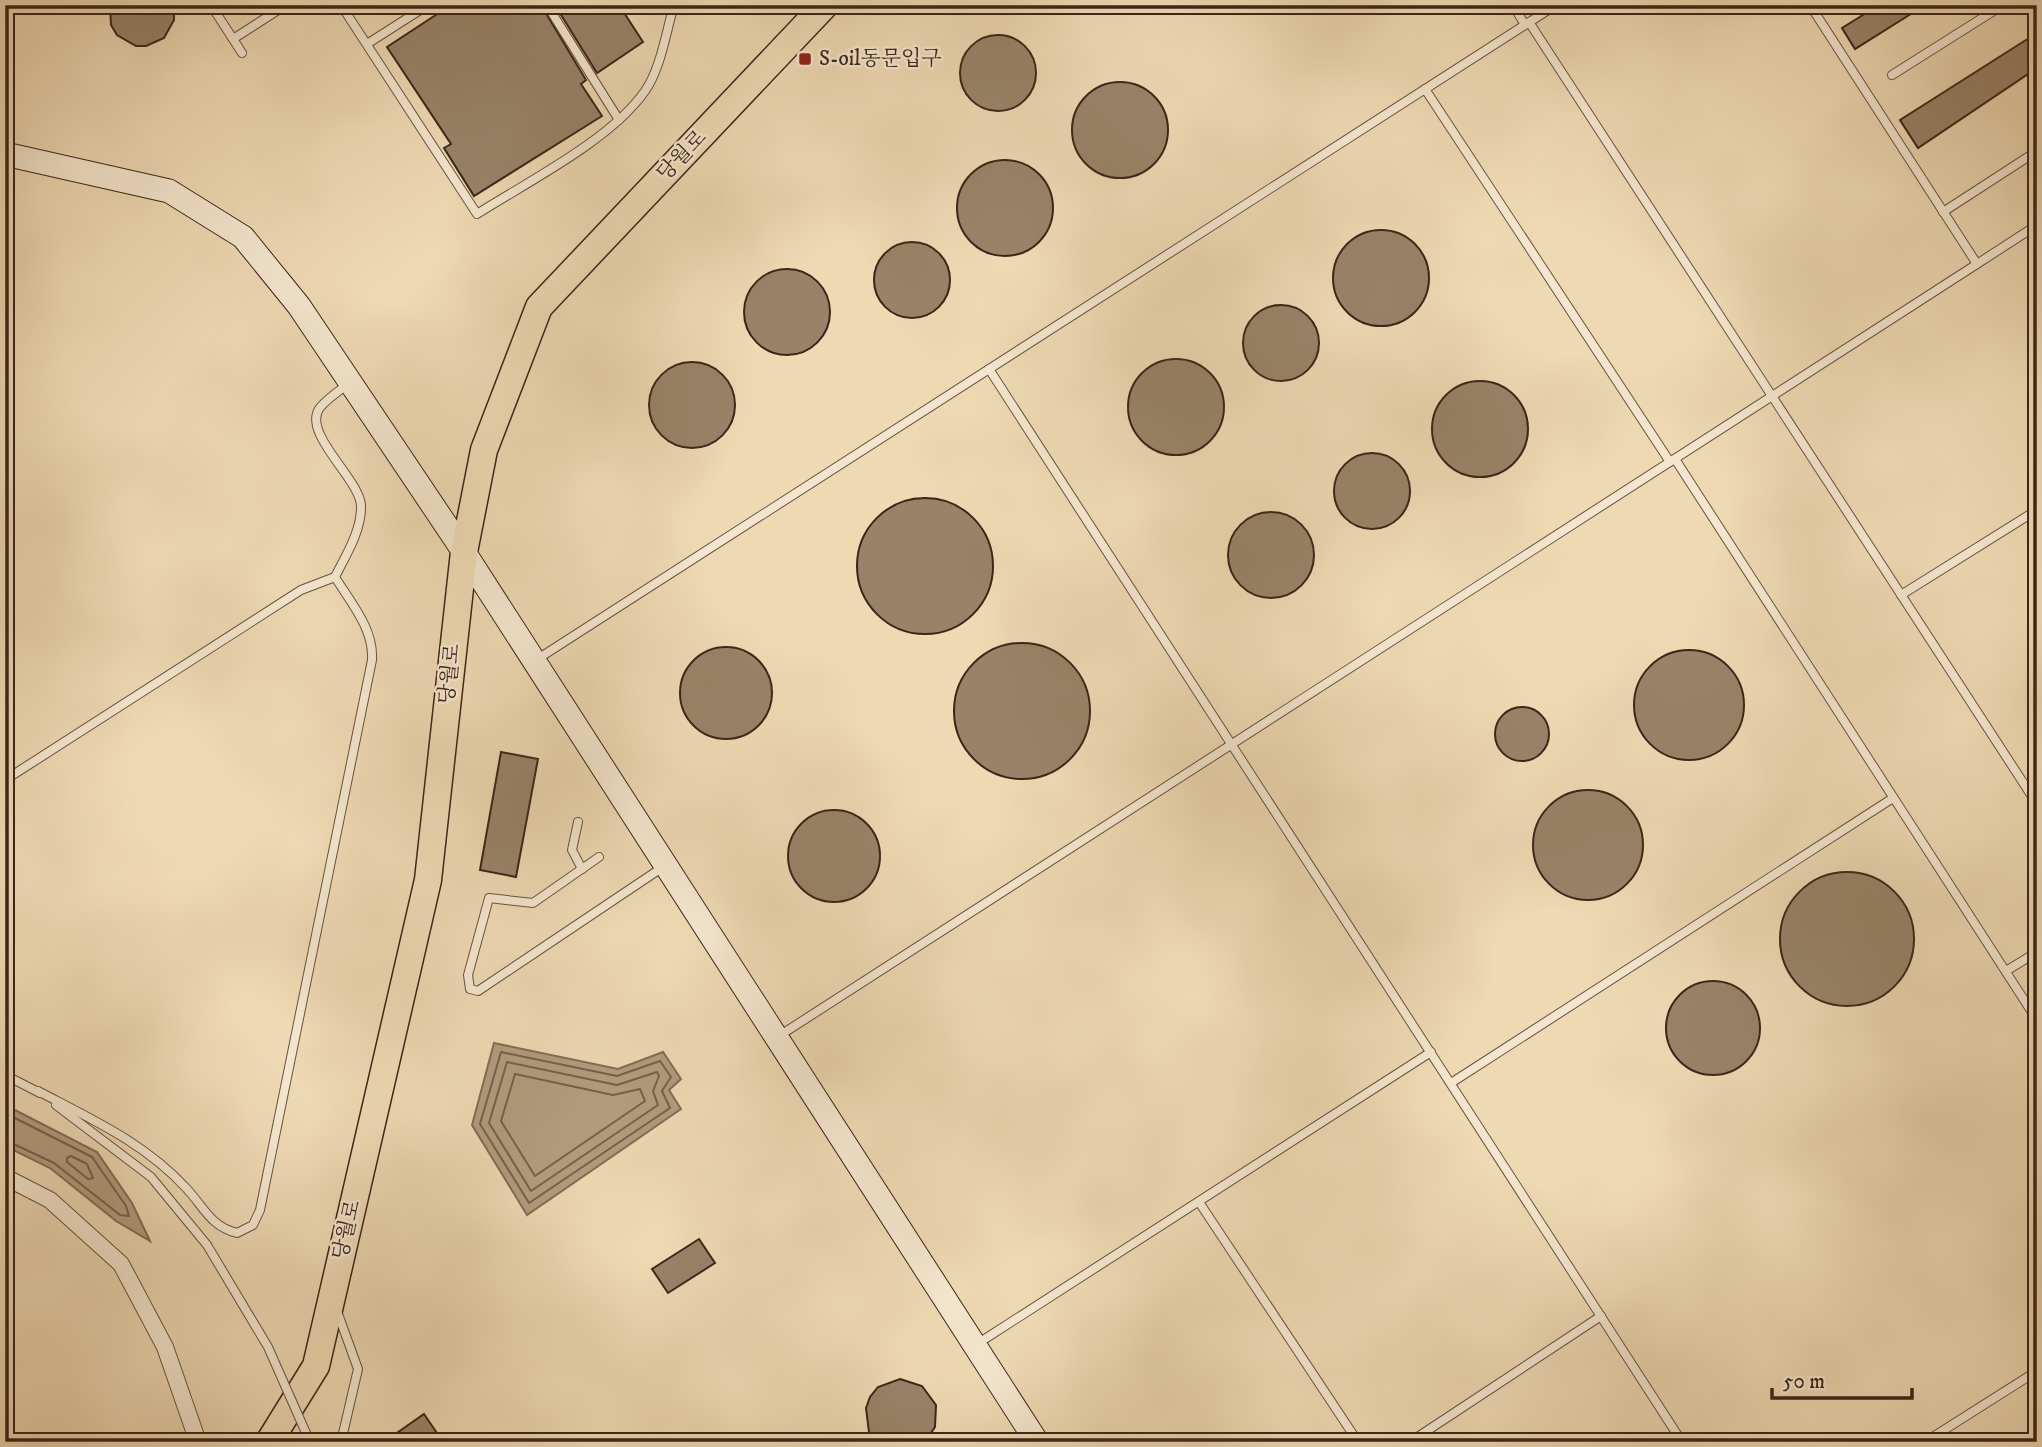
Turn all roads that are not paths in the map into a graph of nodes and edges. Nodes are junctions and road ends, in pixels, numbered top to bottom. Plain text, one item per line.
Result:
1 (211, 5) edge
2 (286, 5) edge
3 (341, 5) edge
4 (428, 5) edge
5 (547, 5) edge
6 (674, 5) edge
7 (825, 5) edge
8 (1513, 5) edge
9 (1556, 5) edge
10 (1810, 5) edge
11 (2003, 5) edge
12 (1527, 24) junction
13 (233, 39) junction
14 (367, 44) junction
15 (242, 53) dead end
16 (1892, 75) dead end
17 (1425, 89) junction
18 (619, 120) junction
19 (2037, 151) edge
20 (5, 154) edge
21 (1942, 212) junction
22 (2037, 225) edge
23 (1977, 264) junction
24 (989, 369) junction
25 (350, 382) junction
26 (1771, 396) junction
27 (1672, 460) junction
28 (2037, 510) edge
29 (464, 552) junction
30 (335, 577) junction
31 (1901, 595) junction
32 (533, 663) junction
33 (1231, 743) junction
34 (5, 780) edge
35 (1893, 798) junction
36 (2037, 804) edge
37 (579, 822) dead end
38 (599, 857) dead end
39 (666, 866) junction
40 (582, 869) junction
41 (2037, 952) edge
42 (2006, 971) junction
43 (2037, 1020) edge
44 (778, 1037) junction
45 (1431, 1052) junction
46 (5, 1075) edge
47 (1451, 1083) junction
48 (38, 1091) junction
49 (5, 1177) edge
50 (1199, 1202) junction
51 (332, 1295) junction
52 (1601, 1316) junction
53 (975, 1346) junction
54 (2037, 1371) edge
55 (198, 1442) edge
56 (268, 1442) edge
57 (310, 1442) edge
58 (341, 1442) edge
59 (1037, 1442) edge
60 (1358, 1442) edge
61 (1410, 1442) edge
62 (1682, 1442) edge
63 (1925, 1442) edge

1 - 13 lane
2 - 13 lane
3 - 14 lane
4 - 14 lane
5 - 18 lane
6 - 18 lane
7 - 29 main road, 당월로
8 - 12 lane
9 - 12 lane
10 - 21 lane
11 - 16 lane
12 - 17 lane
12 - 26 lane
13 - 15 lane
14 - 18 lane
17 - 24 lane
17 - 27 lane
19 - 21 lane
20 - 25 main road
21 - 23 lane
22 - 23 lane
23 - 26 lane
24 - 32 lane
24 - 33 lane
25 - 29 main road
25 - 30 lane
26 - 27 lane
26 - 31 lane
27 - 33 lane
27 - 35 lane
28 - 31 lane
29 - 32 main road
29 - 51 main road, 당월로
30 - 34 lane
30 - 48 lane
31 - 36 lane
32 - 39 main road
33 - 44 lane
33 - 45 lane
35 - 42 lane
35 - 47 lane
37 - 40 lane
38 - 40 lane
39 - 40 lane
39 - 44 main road
41 - 42 lane
42 - 43 lane
44 - 53 main road
45 - 47 lane
45 - 50 lane
46 - 48 lane
47 - 52 lane
48 - 57 lane, bridge
49 - 55 street
50 - 53 lane
50 - 60 lane
51 - 56 main road, 당월로
51 - 58 lane
52 - 61 lane
52 - 62 lane
53 - 59 main road
54 - 63 lane

